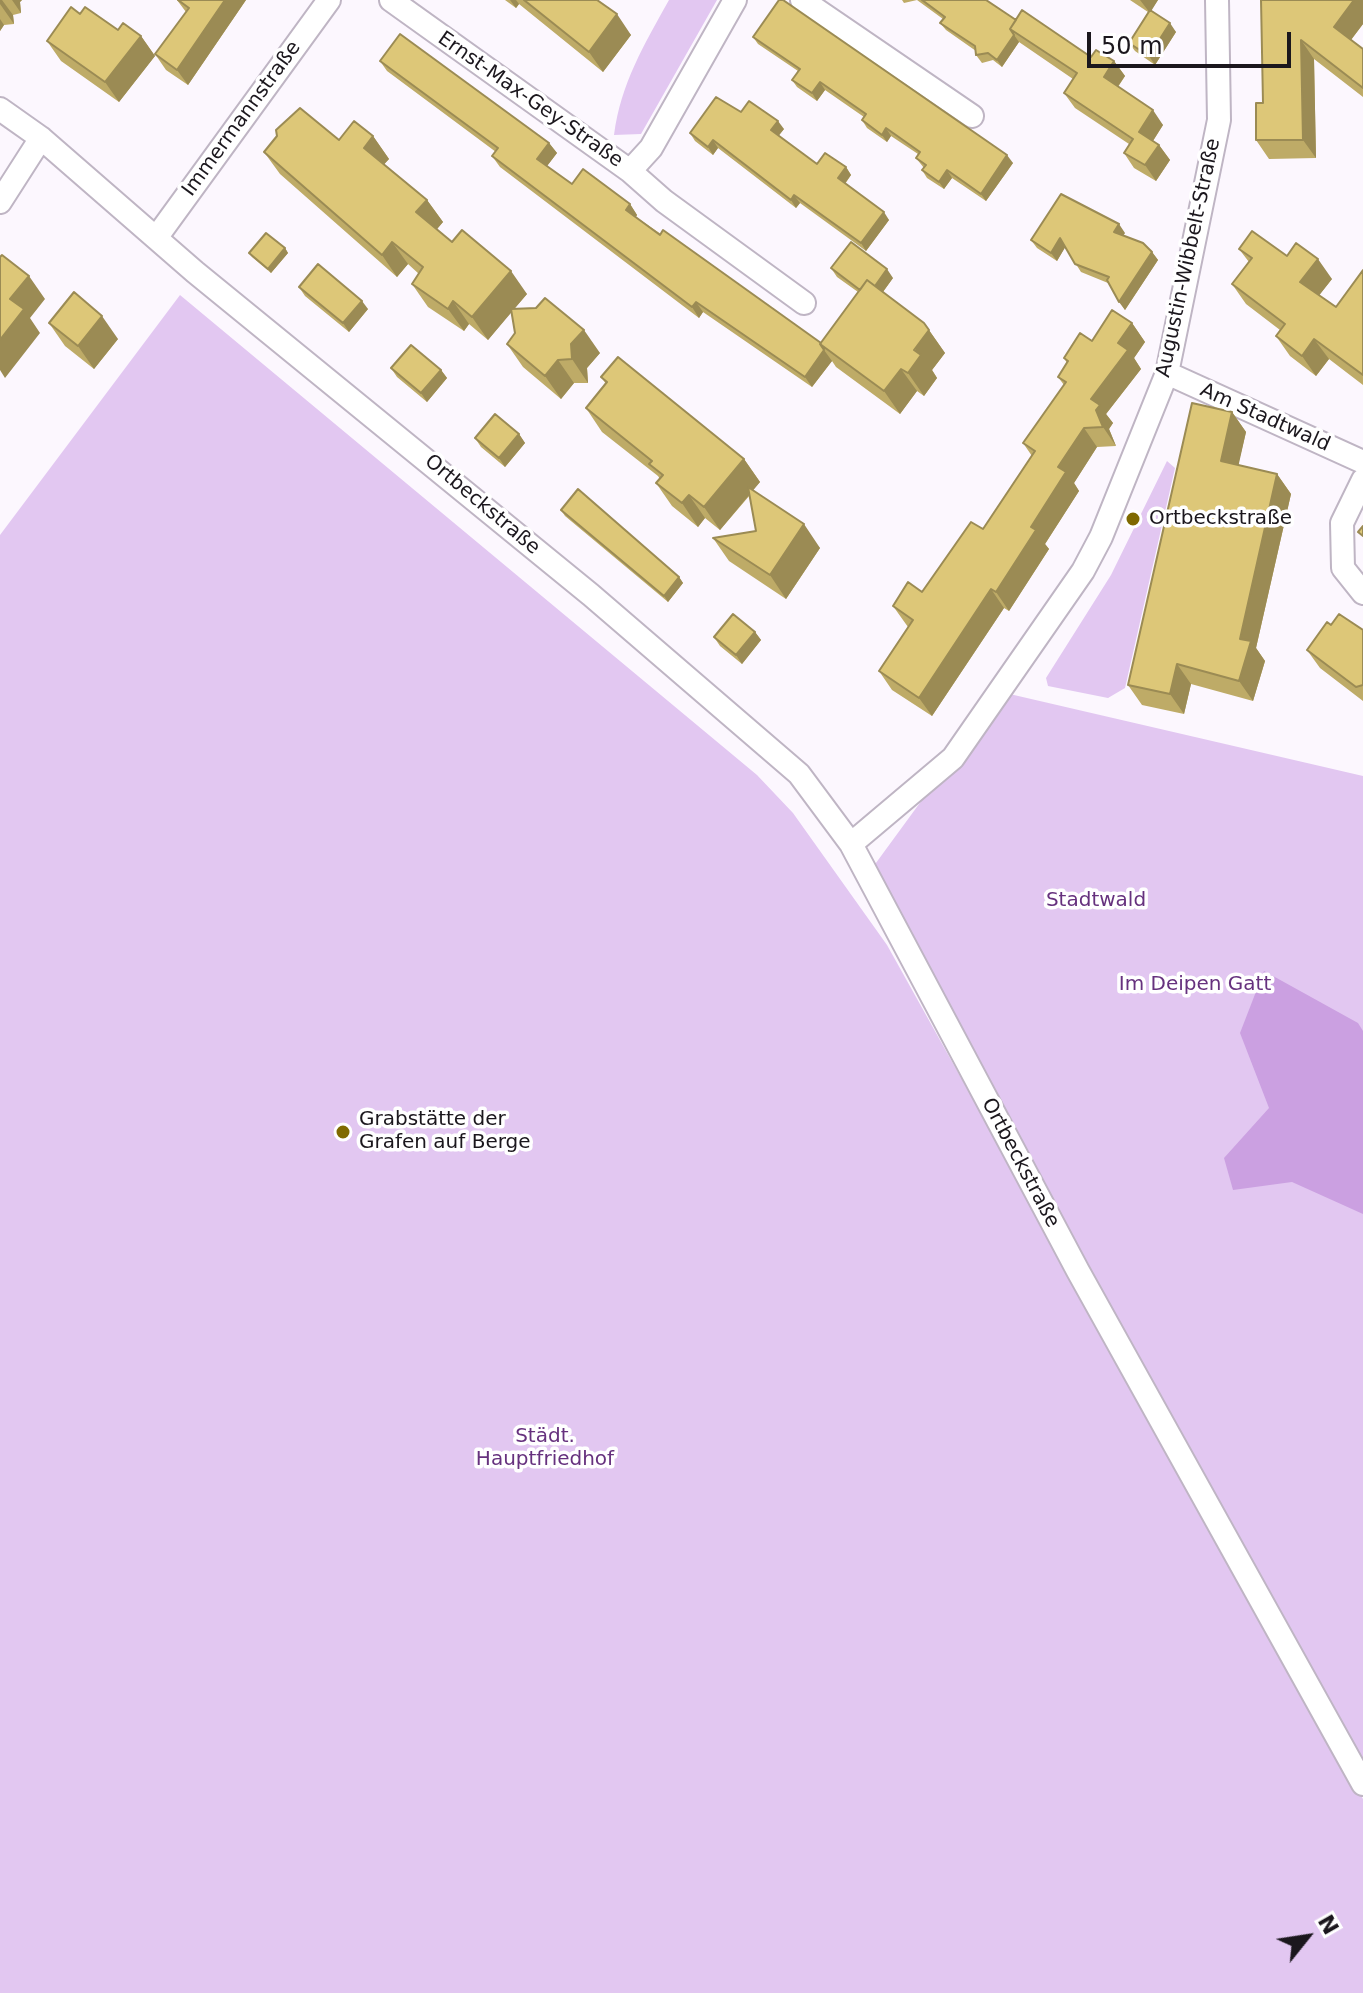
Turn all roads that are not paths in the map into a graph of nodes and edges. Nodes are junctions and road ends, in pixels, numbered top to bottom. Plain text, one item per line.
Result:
1 (329, 0) edge
2 (391, 0) edge
3 (735, 0) edge
4 (802, 0) edge
5 (1217, 0) edge
6 (0, 109) edge
7 (972, 116) dead end
8 (41, 138) junction
9 (630, 171) junction
10 (0, 202) edge
11 (156, 238) junction
12 (804, 303) dead end
13 (1167, 373) junction
14 (1363, 462) edge
15 (1363, 480) edge
16 (1363, 593) edge
17 (851, 844) junction
18 (1363, 1784) edge

1 - 11 street, Immermannstraße
2 - 9 street, Ernst-Max-Gey-Straße
3 - 9 street, Ernst-Max-Gey-Straße
4 - 7 street
5 - 13 street, Augustin-Wibbelt-Straße
6 - 8 street, Ortbeckstraße
8 - 10 street
8 - 11 street, Ortbeckstraße
9 - 12 street, Ernst-Max-Gey-Straße
11 - 17 street, Ortbeckstraße
13 - 14 street, Am Stadtwald
13 - 17 street, Augustin-Wibbelt-Straße
15 - 16 street
17 - 18 street, Ortbeckstraße

